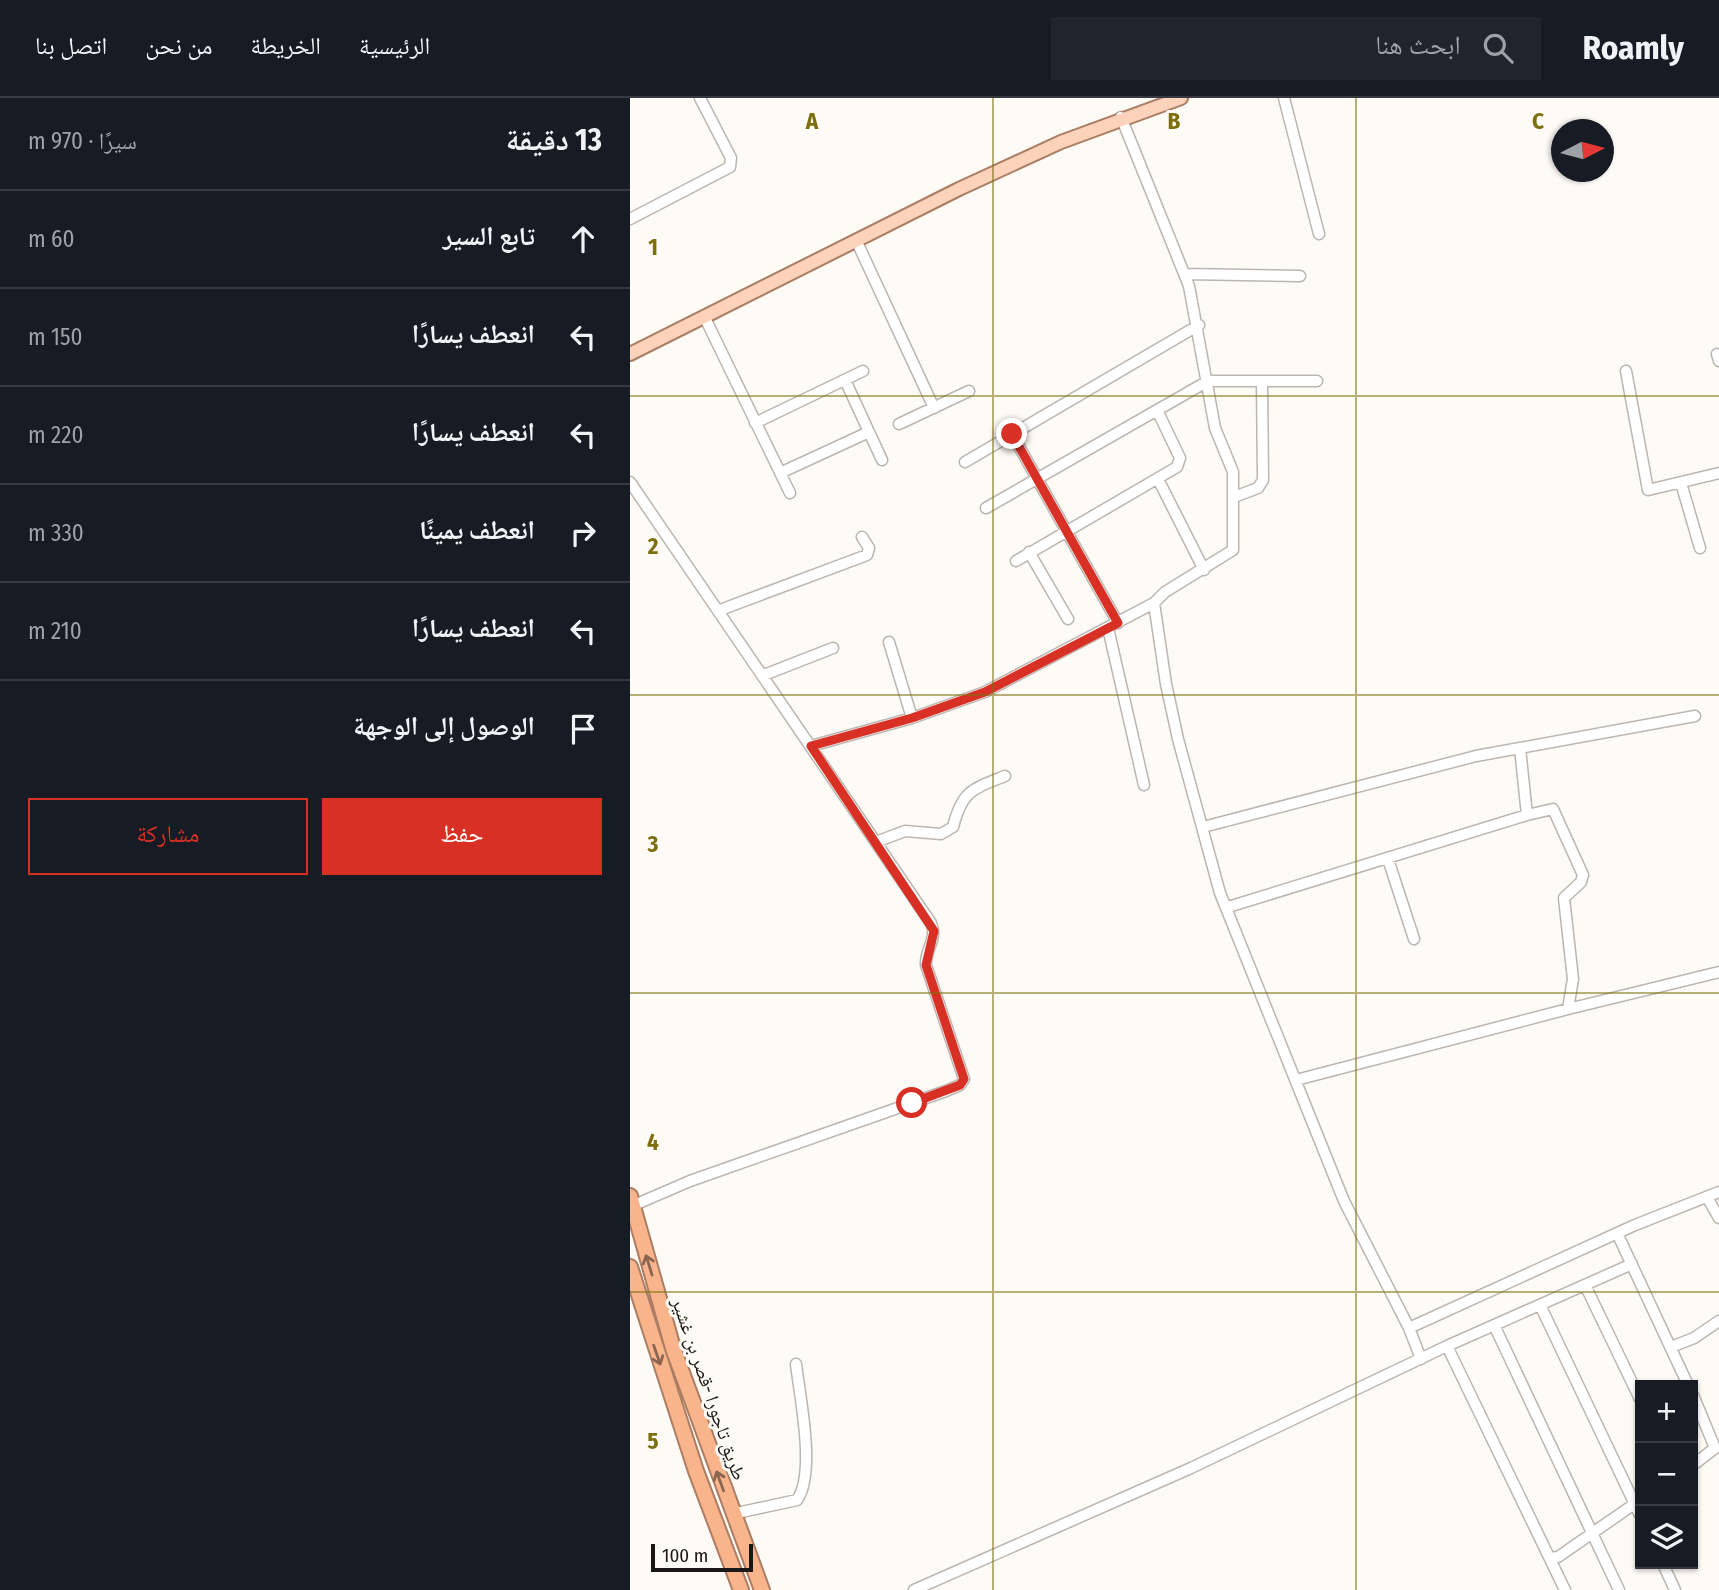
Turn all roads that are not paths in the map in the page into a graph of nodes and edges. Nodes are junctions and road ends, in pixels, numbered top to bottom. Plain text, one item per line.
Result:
1 (700, 98) edge
2 (1181, 98) edge
3 (1284, 98) edge
4 (1151, 102) edge
5 (1121, 117) junction
6 (630, 219) edge
7 (1319, 234) dead end
8 (856, 240) junction
9 (1185, 274) junction
10 (1300, 276) dead end
11 (704, 316) junction
12 (1199, 325) junction
13 (630, 354) edge
14 (1626, 371) dead end
15 (863, 372) dead end
16 (845, 380) junction
17 (1208, 381) junction
18 (1262, 381) junction
19 (1317, 381) dead end
20 (969, 391) dead end
21 (934, 408) junction
22 (1157, 410) junction
23 (755, 422) junction
24 (899, 424) dead end
25 (869, 432) junction
26 (1012, 434) junction
27 (882, 460) dead end
28 (965, 462) dead end
29 (1719, 472) edge
30 (780, 473) junction
31 (1037, 478) junction
32 (1157, 479) junction
33 (630, 482) edge
34 (1681, 483) junction
35 (790, 494) dead end
36 (1234, 497) junction
37 (986, 508) dead end
38 (1066, 530) junction
39 (862, 537) dead end
40 (1700, 548) dead end
41 (1029, 552) junction
42 (1016, 561) dead end
43 (1203, 570) junction
44 (1154, 603) junction
45 (720, 610) junction
46 (1068, 619) dead end
47 (1118, 623) junction
48 (1108, 628) junction
49 (889, 642) dead end
50 (833, 648) dead end
51 (764, 675) junction
52 (1695, 716) dead end
53 (912, 718) junction
54 (811, 746) junction
55 (1520, 748) junction
56 (1005, 776) dead end
57 (1144, 785) dead end
58 (1527, 815) junction
59 (1203, 827) junction
60 (876, 842) junction
61 (1388, 859) junction
62 (1228, 907) junction
63 (1414, 939) dead end
64 (1719, 972) edge
65 (1568, 1009) junction
66 (1296, 1080) junction
67 (1719, 1192) edge
68 (1707, 1197) junction
69 (631, 1201) edge
70 (1719, 1218) edge
71 (1617, 1233) junction
72 (1632, 1264) junction
73 (630, 1267) edge
74 (1585, 1284) junction
75 (1540, 1305) junction
76 (1719, 1321) edge
77 (1494, 1325) junction
78 (1409, 1328) junction
79 (1447, 1346) junction
80 (1671, 1347) junction
81 (1421, 1359) junction
82 (796, 1364) dead end
83 (1686, 1380) edge
84 (1635, 1389) edge
85 (1698, 1406) edge
86 (1698, 1461) edge
87 (1635, 1496) edge
88 (1635, 1504) edge
89 (732, 1514) junction
90 (1592, 1533) junction
91 (1550, 1558) junction
92 (1665, 1569) edge
93 (741, 1590) edge
94 (762, 1590) edge
95 (915, 1590) edge
96 (1565, 1590) edge
97 (1619, 1590) edge
98 (1675, 1590) edge

1 - 6 street
2 - 4 main road
3 - 7 street
4 - 5 main road
5 - 8 main road
5 - 9 street
8 - 11 main road
8 - 21 street
9 - 10 street
9 - 12 street
11 - 13 main road
11 - 23 street
12 - 17 street
12 - 26 street
14 - 34 street
15 - 16 street
16 - 23 street
16 - 25 street
17 - 18 street
17 - 22 street
17 - 36 street
18 - 19 street
18 - 36 street
20 - 21 street
21 - 24 street
22 - 31 street
22 - 32 street
23 - 30 street
25 - 27 street
25 - 30 street
26 - 28 street
26 - 31 street
29 - 34 street
30 - 35 street
31 - 37 street
31 - 38 street
32 - 38 street
32 - 43 street
33 - 45 street
34 - 40 street
36 - 43 street
38 - 41 street
38 - 47 street
39 - 45 street
41 - 42 street
41 - 46 street
43 - 44 street
44 - 47 street
44 - 59 street
45 - 51 street
47 - 48 street
48 - 53 street
48 - 57 street
49 - 53 street
50 - 51 street
51 - 54 street
52 - 55 street
53 - 54 street
54 - 60 street
55 - 58 street
55 - 59 street
56 - 60 street
58 - 61 street
58 - 65 street
59 - 62 street
60 - 69 street
61 - 62 street
61 - 63 street
62 - 66 street
64 - 65 street
65 - 66 street
66 - 78 street
67 - 68 street
68 - 70 street
68 - 71 street
89 -> 69 highway, طريق تاجورا -قصر بن غشير
71 - 72 street
71 - 78 street
72 - 74 street
72 - 80 street
73 -> 93 highway
74 - 75 street
74 - 84 street
75 - 77 street
75 - 87 street
76 - 80 street
77 - 79 street
77 - 90 street
78 - 81 street
79 - 81 street
79 - 91 street
80 - 83 street
81 - 95 street
82 - 89 street
85 - 86 street
88 - 90 street
89 - 94 highway, طريق تاجورا -قصر بن غشير
90 - 91 street
90 - 97 street
91 - 96 street
92 - 98 street

